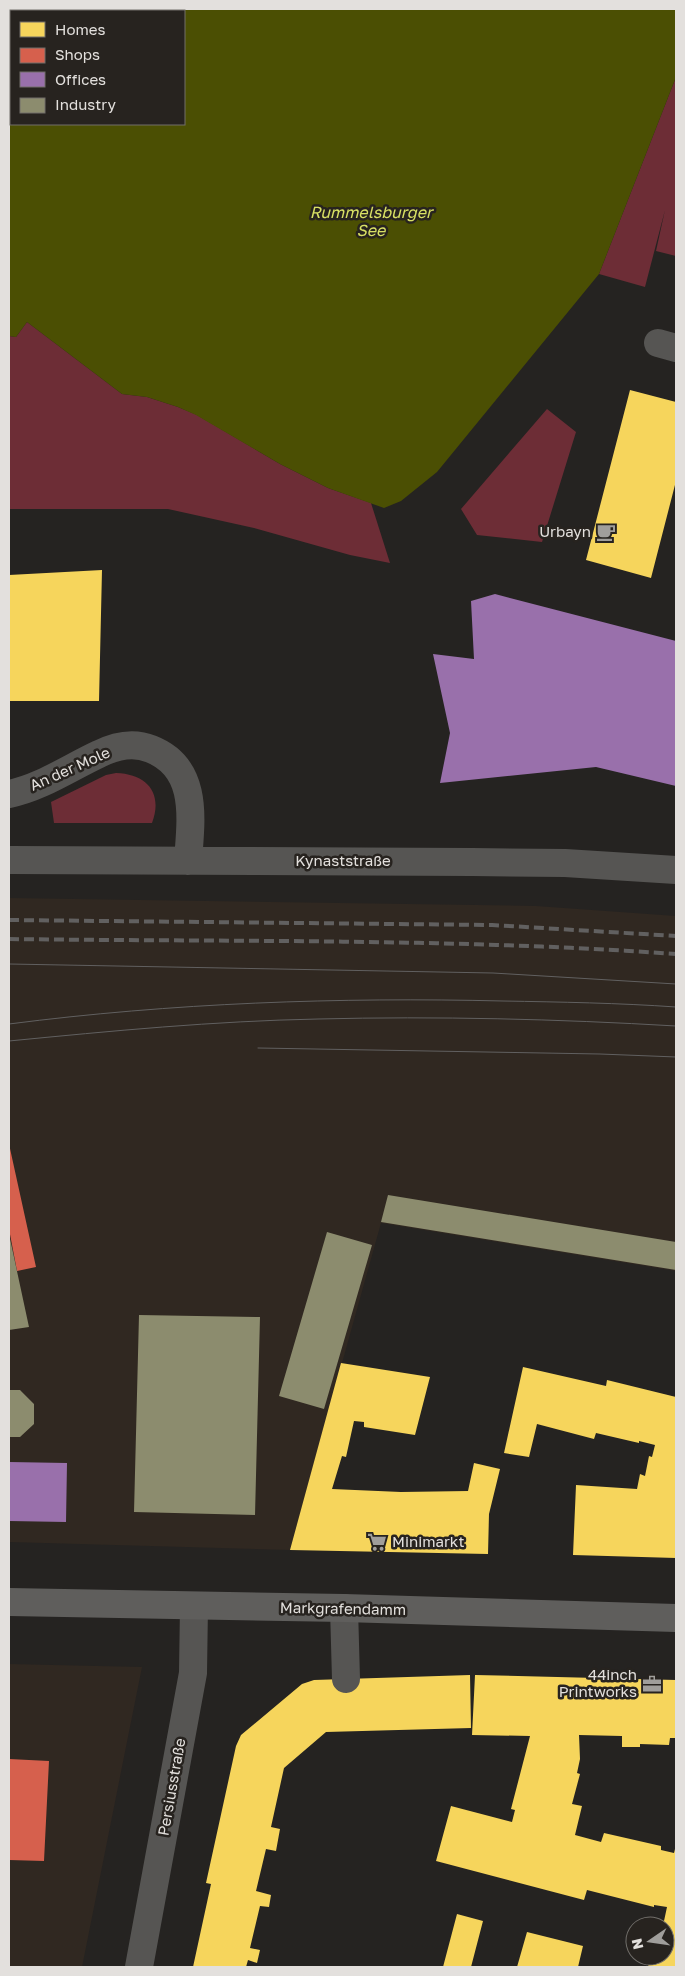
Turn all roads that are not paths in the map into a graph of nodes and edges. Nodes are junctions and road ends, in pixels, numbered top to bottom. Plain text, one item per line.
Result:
1 (9, 794) edge
2 (9, 860) edge
3 (188, 861) junction
4 (676, 870) edge
5 (9, 1602) edge
6 (194, 1606) junction
7 (344, 1608) junction
8 (676, 1618) edge
9 (346, 1679) dead end
10 (139, 1967) edge

1 - 3 street, An der Mole
2 - 3 street, Kynaststraße
3 - 4 street, Kynaststraße
5 - 6 main road, Markgrafendamm
6 - 7 main road, Markgrafendamm
6 - 10 street, Persiusstraße
7 - 8 main road, Markgrafendamm
7 - 9 street

